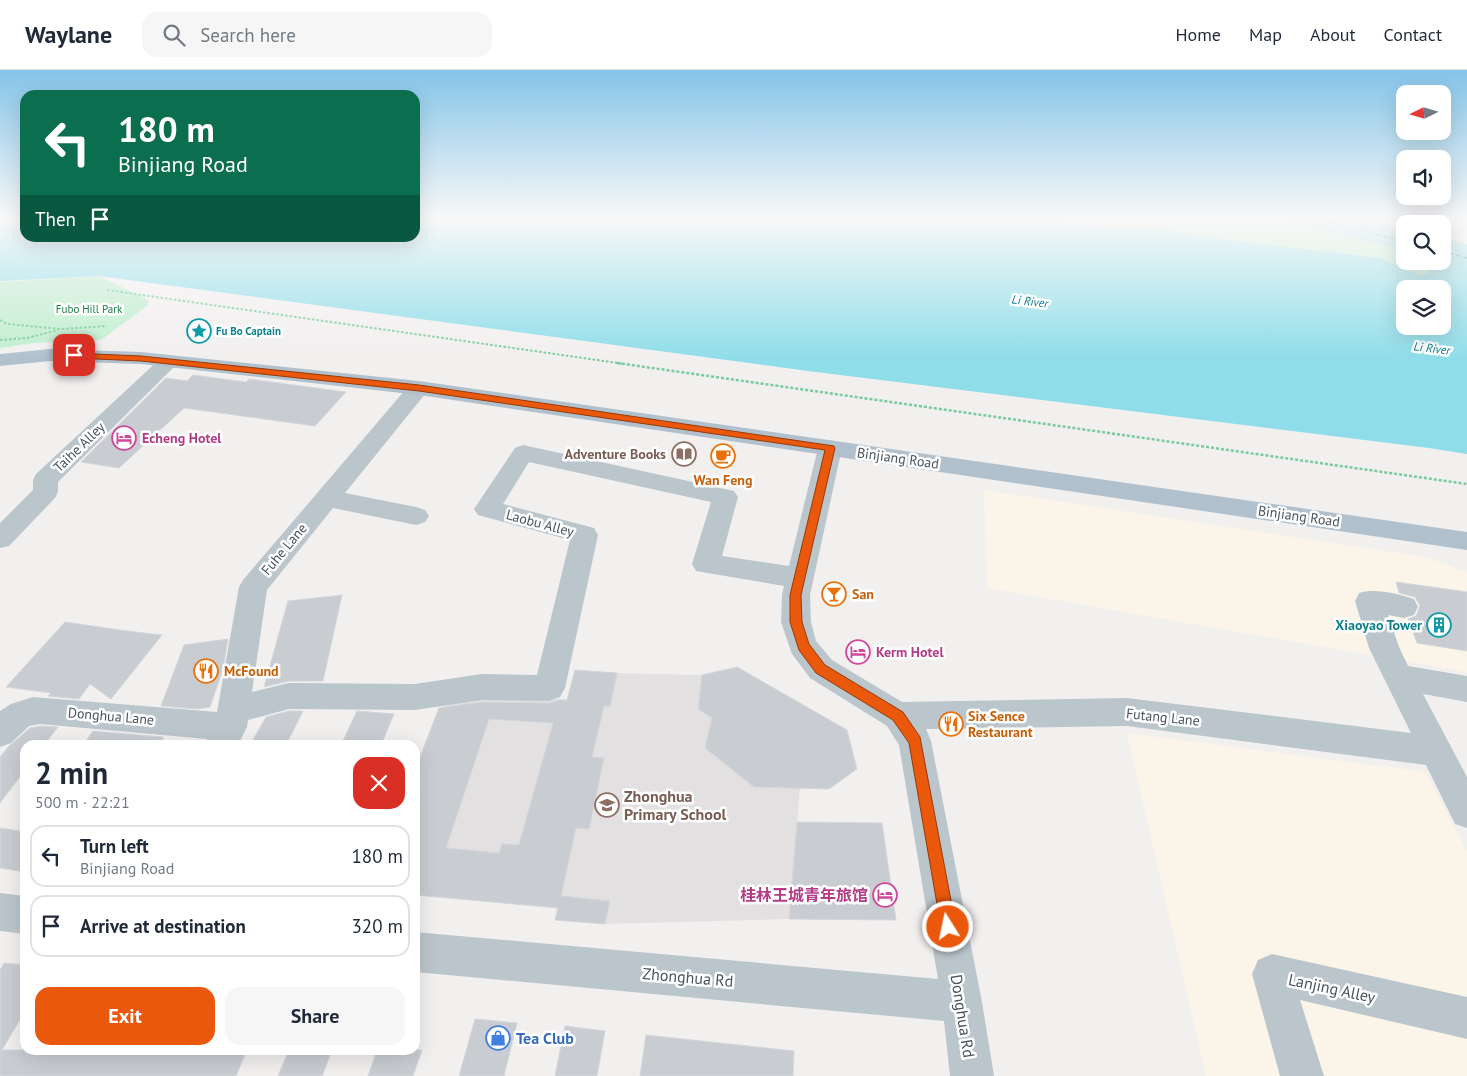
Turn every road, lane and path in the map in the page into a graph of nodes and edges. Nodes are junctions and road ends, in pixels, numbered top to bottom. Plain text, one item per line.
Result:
1 (107, 290) dead end
2 (0, 320) edge
3 (107, 326) dead end
4 (61, 329) junction
5 (0, 340) edge
6 (0, 360) edge
7 (169, 361) junction
8 (419, 388) junction
9 (830, 448) junction
10 (1467, 484) edge
11 (327, 498) junction
12 (416, 516) dead end
13 (0, 538) edge
14 (1467, 541) edge
15 (800, 578) junction
16 (1404, 607) dead end
17 (1404, 689) junction
18 (1467, 689) edge
19 (898, 716) junction
20 (228, 727) edge
21 (0, 733) edge
22 (1427, 750) dead end
23 (1467, 812) edge
24 (0, 912) edge
25 (20, 914) edge
26 (420, 952) edge
27 (962, 1002) junction
28 (1467, 1018) edge
29 (972, 1076) edge
30 (1302, 1076) edge

1 - 10 path
2 - 4 path
3 - 4 path
4 - 5 path
6 - 7 main road, Binjiang Road
7 - 8 main road, Binjiang Road
7 - 13 street, Taihe Alley
8 - 9 main road, Binjiang Road
8 - 11 street, Fuhe Lane
9 - 14 main road, Binjiang Road
9 - 15 street, Donghua Rd
11 - 12 street
11 - 20 street, Fuhe Lane
15 - 19 street, Donghua Rd
15 - 20 street, Laobu Alley
16 - 17 street
17 - 18 street
17 - 23 street
19 - 22 street, Futang Lane
19 - 27 street, Donghua Rd
20 - 21 street, Donghua Lane
24 - 25 street
26 - 27 street, Zhonghua Rd
27 - 29 street, Donghua Rd
28 - 30 street, Lanjing Alley

